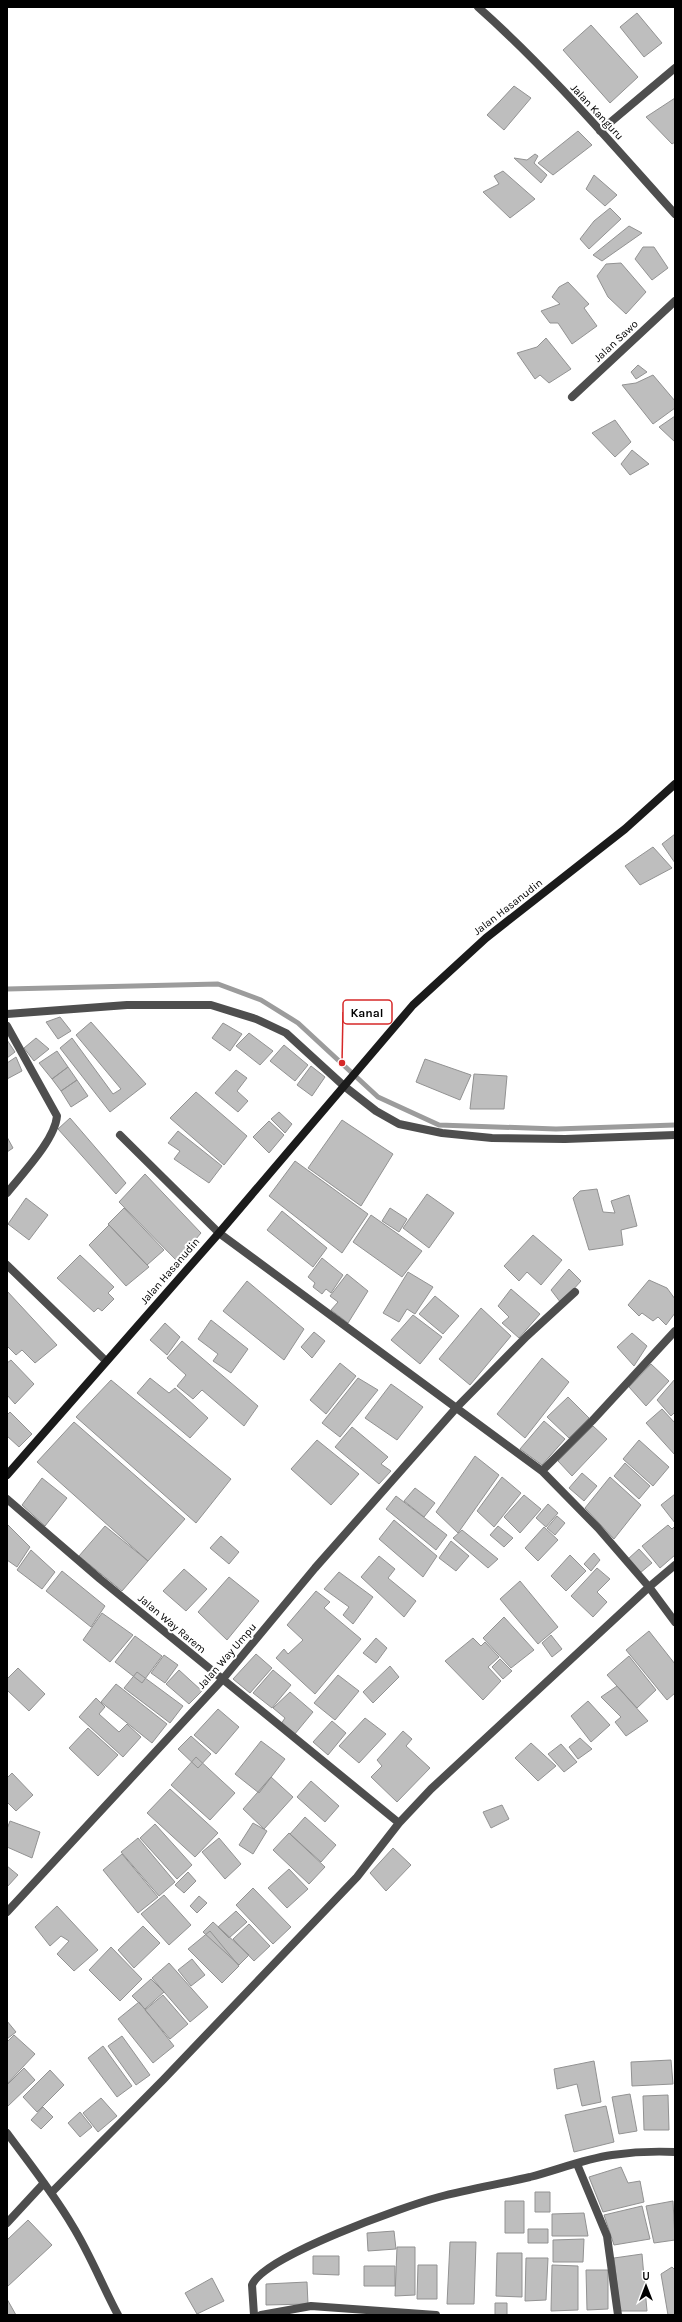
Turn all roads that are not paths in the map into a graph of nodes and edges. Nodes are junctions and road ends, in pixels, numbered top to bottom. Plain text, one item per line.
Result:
1 (478, 7) edge
2 (675, 68) edge
3 (600, 131) junction
4 (675, 214) edge
5 (675, 301) edge
6 (572, 397) dead end
7 (675, 784) edge
8 (7, 1014) edge
9 (7, 1026) edge
10 (345, 1083) junction
11 (120, 1135) dead end
12 (675, 1135) edge
13 (7, 1193) edge
14 (219, 1232) junction
15 (7, 1264) edge
16 (575, 1292) dead end
17 (675, 1332) edge
18 (106, 1361) junction
19 (457, 1407) junction
20 (542, 1471) junction
21 (7, 1475) edge
22 (7, 1499) edge
23 (675, 1565) edge
24 (649, 1587) junction
25 (675, 1622) edge
26 (222, 1680) junction
27 (399, 1823) junction
28 (7, 1912) edge
29 (7, 2133) edge
30 (675, 2152) edge
31 (577, 2164) junction
32 (44, 2183) junction
33 (51, 2193) junction
34 (7, 2223) edge
35 (118, 2315) edge
36 (254, 2315) edge
37 (261, 2315) edge
38 (436, 2315) edge
39 (618, 2315) edge

1 - 3 street, Jalan Kanguru
2 - 3 street
3 - 4 street, Jalan Kanguru
5 - 6 street, Jalan Sawo
7 - 10 main road, Jalan Hasanudin
8 - 10 street
9 - 13 street
10 - 12 street
10 - 14 main road, Jalan Hasanudin
11 - 14 street
14 - 18 main road, Jalan Hasanudin
14 - 19 street
15 - 18 street
16 - 19 street, Jalan Way Umpu
17 - 20 street
18 - 21 main road, Jalan Hasanudin
19 - 20 street
19 - 26 street, Jalan Way Umpu
20 - 24 street
22 - 26 street, Jalan Way Rarem
23 - 24 street
24 - 25 street
24 - 27 street
26 - 27 street, Jalan Way Rarem
26 - 28 street, Jalan Way Umpu
27 - 33 street
29 - 32 street
30 - 31 street
31 - 36 street
31 - 39 street
32 - 33 street
32 - 34 street
33 - 35 street
37 - 38 street

